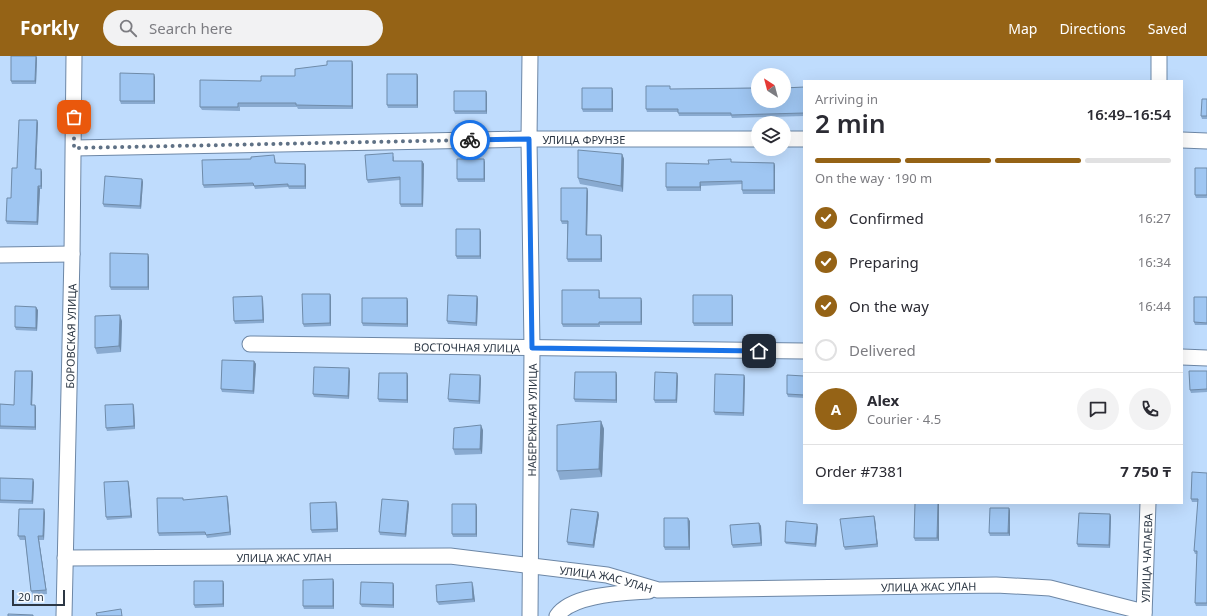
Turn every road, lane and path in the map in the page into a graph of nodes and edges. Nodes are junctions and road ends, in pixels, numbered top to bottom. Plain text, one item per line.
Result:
1 (74, 56) edge
2 (530, 56) edge
3 (1159, 56) edge
4 (1159, 80) edge
5 (529, 139) junction
6 (751, 139) edge
7 (791, 139) edge
8 (803, 139) edge
9 (1183, 140) edge
10 (1207, 140) edge
11 (74, 148) junction
12 (72, 254) junction
13 (0, 255) edge
14 (250, 344) dead end
15 (532, 348) junction
16 (803, 351) edge
17 (1183, 357) edge
18 (1207, 358) edge
19 (1148, 504) edge
20 (65, 558) junction
21 (531, 566) junction
22 (658, 590) junction
23 (1144, 614) edge
24 (64, 616) edge
25 (530, 616) edge
26 (557, 616) edge

1 - 11 street, БОРОВСКАЯ УЛИЦА
2 - 5 street, НАБЕРЕЖНАЯ УЛИЦА
3 - 4 street
5 - 6 street, УЛИЦА ФРУНЗЕ
5 - 11 street, УЛИЦА ФРУНЗЕ
5 - 15 street, НАБЕРЕЖНАЯ УЛИЦА
7 - 8 street
9 - 10 street
11 - 12 street, БОРОВСКАЯ УЛИЦА
12 - 13 street
12 - 20 street, БОРОВСКАЯ УЛИЦА
14 - 15 street, ВОСТОЧНАЯ УЛИЦА
15 - 16 street, ВОСТОЧНАЯ УЛИЦА
15 - 21 street, НАБЕРЕЖНАЯ УЛИЦА
17 - 18 street
19 - 23 street, УЛИЦА ЧАПАЕВА
20 - 21 street, УЛИЦА ЖАС УЛАН
20 - 24 street, БОРОВСКАЯ УЛИЦА
21 - 22 street, УЛИЦА ЖАС УЛАН
21 - 25 street, НАБЕРЕЖНАЯ УЛИЦА
22 - 23 street, УЛИЦА ЖАС УЛАН
22 - 26 street

